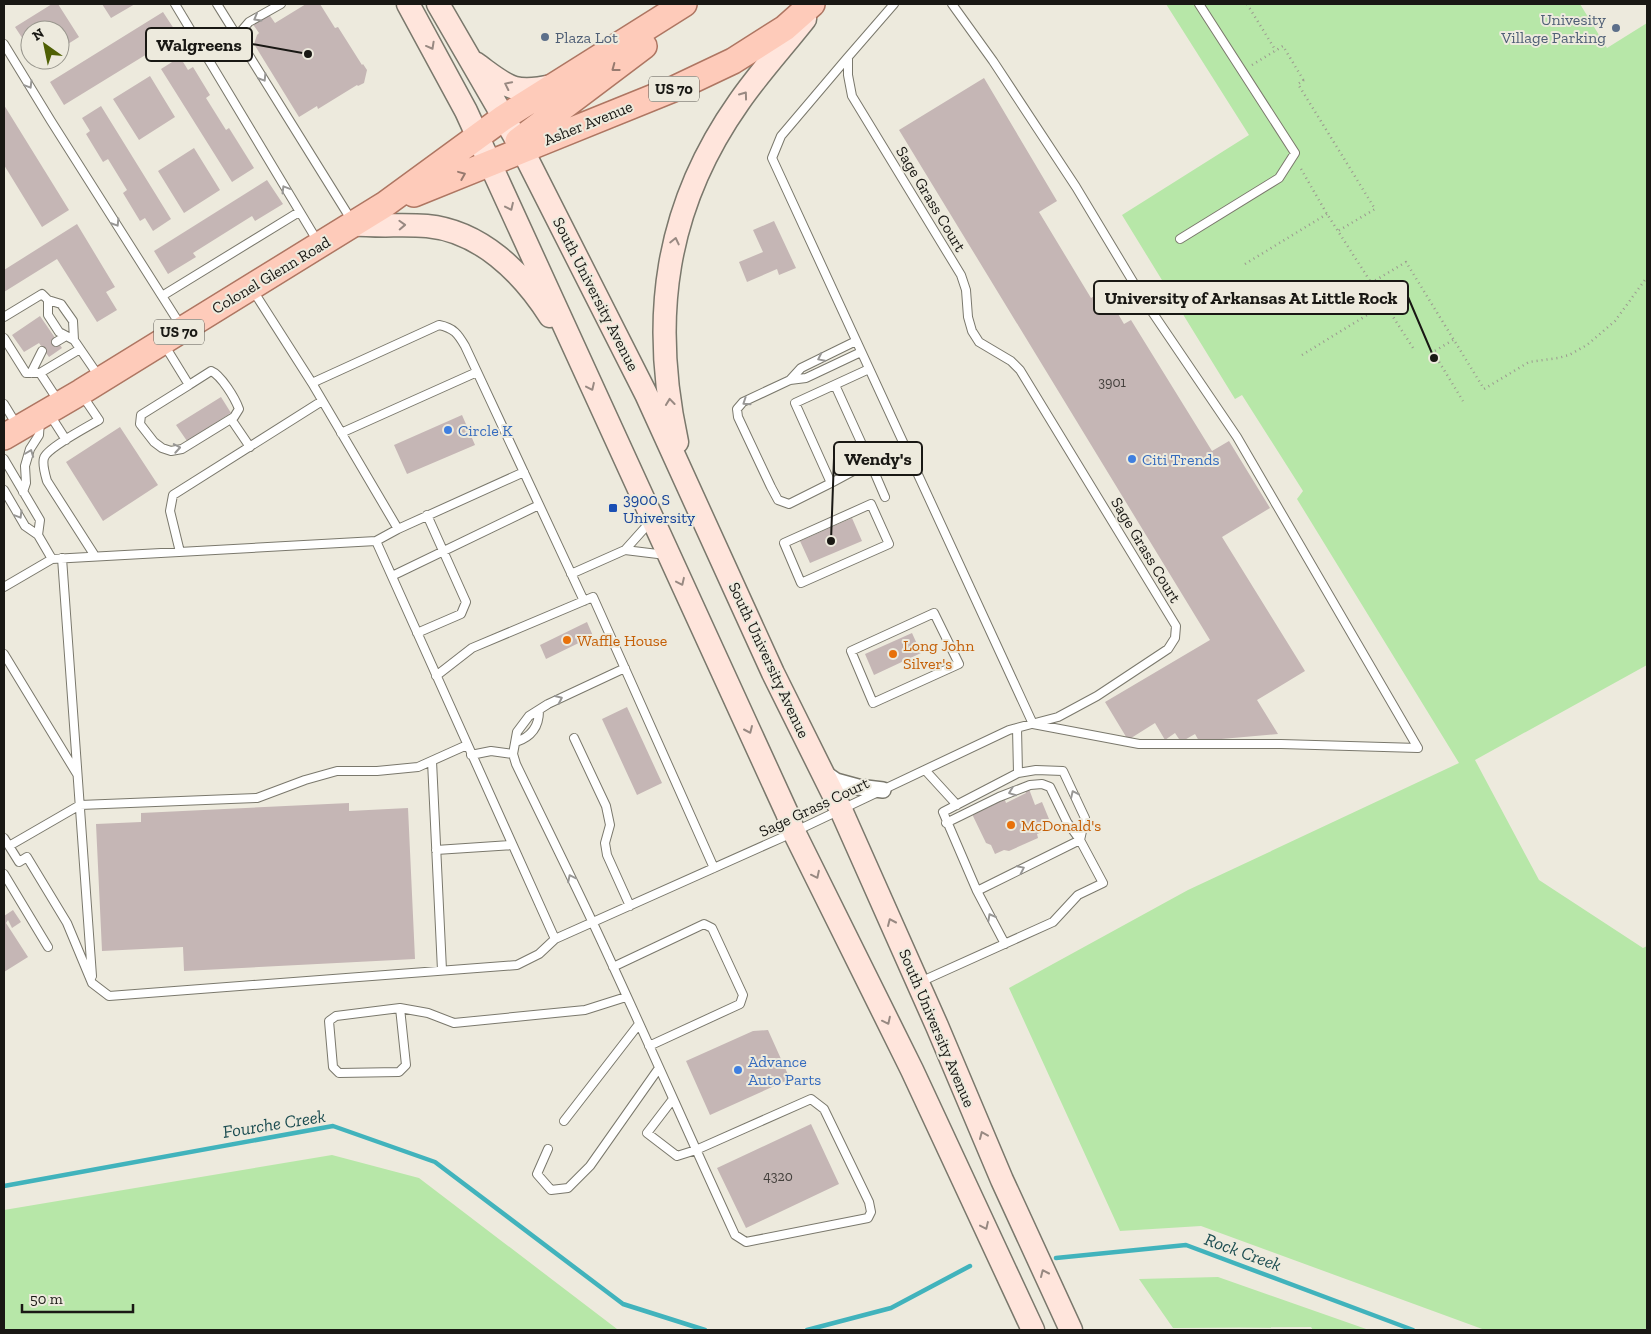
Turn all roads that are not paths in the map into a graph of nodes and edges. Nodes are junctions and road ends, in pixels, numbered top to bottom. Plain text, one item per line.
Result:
1 (175, 4) edge
2 (217, 4) edge
3 (281, 4) edge
4 (408, 4) edge
5 (438, 4) edge
6 (693, 4) edge
7 (812, 4) edge
8 (818, 4) edge
9 (894, 4) edge
10 (952, 4) edge
11 (1199, 4) edge
12 (671, 8) edge
13 (237, 36) junction
14 (4, 44) edge
15 (848, 57) junction
16 (469, 59) junction
17 (553, 86) junction
18 (503, 118) junction
19 (477, 136) junction
20 (520, 145) junction
21 (489, 163) junction
22 (384, 205) junction
23 (299, 212) junction
24 (353, 224) junction
25 (1180, 239) dead end
26 (320, 245) junction
27 (251, 287) junction
28 (162, 296) junction
29 (48, 300) junction
30 (4, 317) edge
31 (183, 329) junction
32 (4, 338) edge
33 (70, 338) junction
34 (856, 341) junction
35 (56, 342) dead end
36 (162, 342) junction
37 (80, 349) junction
38 (42, 351) dead end
39 (861, 352) junction
40 (581, 365) junction
41 (869, 369) junction
42 (477, 372) junction
43 (31, 373) junction
44 (40, 373) junction
45 (790, 380) junction
46 (312, 383) junction
47 (835, 384) junction
48 (189, 385) junction
49 (66, 400) junction
50 (322, 402) junction
51 (4, 404) edge
52 (231, 419) junction
53 (11, 433) edge
54 (341, 433) junction
55 (66, 440) junction
56 (250, 448) junction
57 (4, 459) edge
58 (870, 462) junction
59 (524, 472) junction
60 (831, 483) junction
61 (4, 492) edge
62 (23, 492) junction
63 (885, 498) dead end
64 (539, 506) junction
65 (427, 515) junction
66 (701, 517) junction
67 (653, 519) junction
68 (398, 529) junction
69 (38, 535) junction
70 (376, 541) junction
71 (889, 544) joint
72 (625, 550) junction
73 (444, 551) junction
74 (180, 552) junction
75 (669, 555) junction
76 (95, 556) junction
77 (62, 558) junction
78 (52, 559) junction
79 (572, 574) junction
80 (392, 576) junction
81 (4, 587) edge
82 (584, 601) junction
83 (417, 633) junction
84 (4, 654) edge
85 (625, 668) junction
86 (436, 676) junction
87 (873, 703) joint
88 (1033, 724) junction
89 (1018, 728) junction
90 (574, 738) dead end
91 (467, 746) junction
92 (471, 754) junction
93 (513, 754) junction
94 (432, 760) junction
95 (822, 770) junction
96 (925, 770) junction
97 (1018, 773) junction
98 (78, 775) junction
99 (883, 790) junction
100 (80, 805) junction
101 (957, 805) junction
102 (840, 810) junction
103 (946, 823) junction
104 (794, 832) junction
105 (4, 838) edge
106 (1080, 840) junction
107 (512, 845) junction
108 (9, 846) junction
109 (436, 850) junction
110 (714, 868) junction
111 (4, 874) edge
112 (977, 891) junction
113 (630, 906) junction
114 (592, 922) junction
115 (555, 939) junction
116 (1005, 944) junction
117 (48, 947) dead end
118 (613, 967) junction
119 (442, 970) junction
120 (918, 982) junction
121 (92, 983) junction
122 (626, 997) junction
123 (400, 1008) junction
124 (639, 1024) junction
125 (649, 1046) junction
126 (659, 1068) junction
127 (673, 1100) junction
128 (564, 1121) dead end
129 (548, 1149) dead end
130 (696, 1150) junction
131 (1031, 1324) edge
132 (1068, 1324) edge

23 -> 1 lane
2 - 13 lane
3 -> 13 lane
4 -> 19 main road
5 - 16 main road, South University Avenue
6 -> 20 main road, Colonel Glenn Road
7 - 20 main road, Asher Avenue / US 70
66 -> 8 main road
9 - 15 lane
10 - 88 lane
11 - 25 lane
12 - 17 main road, US 70
13 -> 24 lane
14 -> 28 lane
15 - 34 lane
15 - 88 lane, Sage Grass Court
17 -> 16 main road
16 - 18 main road, South University Avenue
17 - 18 main road, US 70
18 - 19 main road, US 70
18 - 20 main road, South University Avenue
19 - 21 main road
19 - 22 main road, Colonel Glenn Road / US 70
20 - 21 main road, Colonel Glenn Road
20 - 66 main road, South University Avenue
22 -> 21 main road, Colonel Glenn Road / US 70
21 -> 40 main road
22 - 24 main road, Colonel Glenn Road / US 70
23 - 26 lane
23 - 28 lane
24 - 26 main road, Colonel Glenn Road / US 70
24 -> 40 main road
26 - 27 main road, Colonel Glenn Road / US 70
27 - 31 main road, Colonel Glenn Road / US 70
27 - 46 lane
28 - 31 lane
29 - 30 lane
29 - 33 lane
29 - 33 lane
31 - 36 main road, Colonel Glenn Road / US 70
32 - 43 lane
33 - 35 lane
33 - 37 lane
34 - 39 lane
34 -> 45 lane
36 - 48 lane
36 - 49 main road, Colonel Glenn Road / US 70
37 - 44 lane
37 - 49 lane
38 - 43 lane
39 - 41 lane
39 - 45 lane
40 -> 67 main road
41 - 47 lane
41 - 88 lane
42 - 46 lane
42 - 54 lane
42 - 59 lane
43 - 44 lane
44 - 49 lane
45 -> 60 lane
46 - 50 lane
47 - 58 lane
47 - 60 lane
48 - 52 lane
48 -> 52 lane
49 - 53 main road, Colonel Glenn Road / US 70
49 - 55 lane
49 - 55 lane
62 -> 49 lane
50 - 54 lane
50 - 56 lane
51 - 53 lane
52 - 56 lane
54 - 68 lane
55 - 76 lane
56 - 74 lane
57 - 62 lane
58 - 60 lane
58 - 63 lane
59 - 64 lane
59 - 65 lane
61 -> 69 lane
62 - 69 lane
64 - 73 lane
64 - 79 lane
65 - 68 lane
65 - 73 lane
66 - 95 main road, South University Avenue
67 - 72 lane
67 - 75 main road
68 - 70 lane
69 - 78 lane
70 - 74 lane
70 - 80 lane
71 - 71 lane
72 - 75 lane
72 - 79 lane
73 - 80 lane
73 - 83 lane
74 - 76 lane
75 -> 104 main road
76 - 77 lane
77 - 78 lane
77 - 98 lane
78 - 81 lane
79 - 82 lane
80 - 83 lane
82 - 85 lane
82 - 86 lane
83 - 86 lane
84 - 98 lane
93 -> 85 lane
85 - 110 lane
86 - 91 lane
87 - 87 lane
88 - 89 lane, Sage Grass Court
89 - 96 lane, Sage Grass Court
89 - 97 lane
90 - 113 lane
91 - 92 lane
91 - 94 lane
92 - 93 lane
92 - 107 lane
114 -> 93 lane
94 - 100 lane
94 - 109 lane
95 - 99 street
95 - 102 main road, South University Avenue
96 - 99 lane, Sage Grass Court
96 - 101 lane
97 - 101 lane
106 -> 97 lane
98 - 100 lane
99 - 102 lane, Sage Grass Court
100 - 108 lane
100 - 121 lane
101 - 103 lane
102 - 104 lane, Sage Grass Court
120 -> 102 main road, South University Avenue
106 -> 103 lane
103 - 112 lane
104 - 110 lane, Sage Grass Court
104 -> 131 main road
105 - 108 lane
112 -> 106 lane
106 - 116 lane
107 - 109 lane
107 - 115 lane
108 - 121 lane
109 - 119 lane
110 - 113 lane, Sage Grass Court
111 - 117 lane
116 -> 112 lane
113 - 114 lane, Sage Grass Court
114 - 115 lane, Sage Grass Court
114 - 118 lane
115 - 119 lane, Sage Grass Court
116 - 120 lane
118 - 122 lane
118 - 125 lane
119 - 121 lane, Sage Grass Court
132 -> 120 main road, South University Avenue
122 - 123 lane
122 - 124 lane
123 - 123 lane
124 - 125 lane
124 - 128 lane
125 - 126 lane
126 - 127 lane
126 - 129 lane
127 - 130 lane
127 - 130 lane
130 - 130 lane

